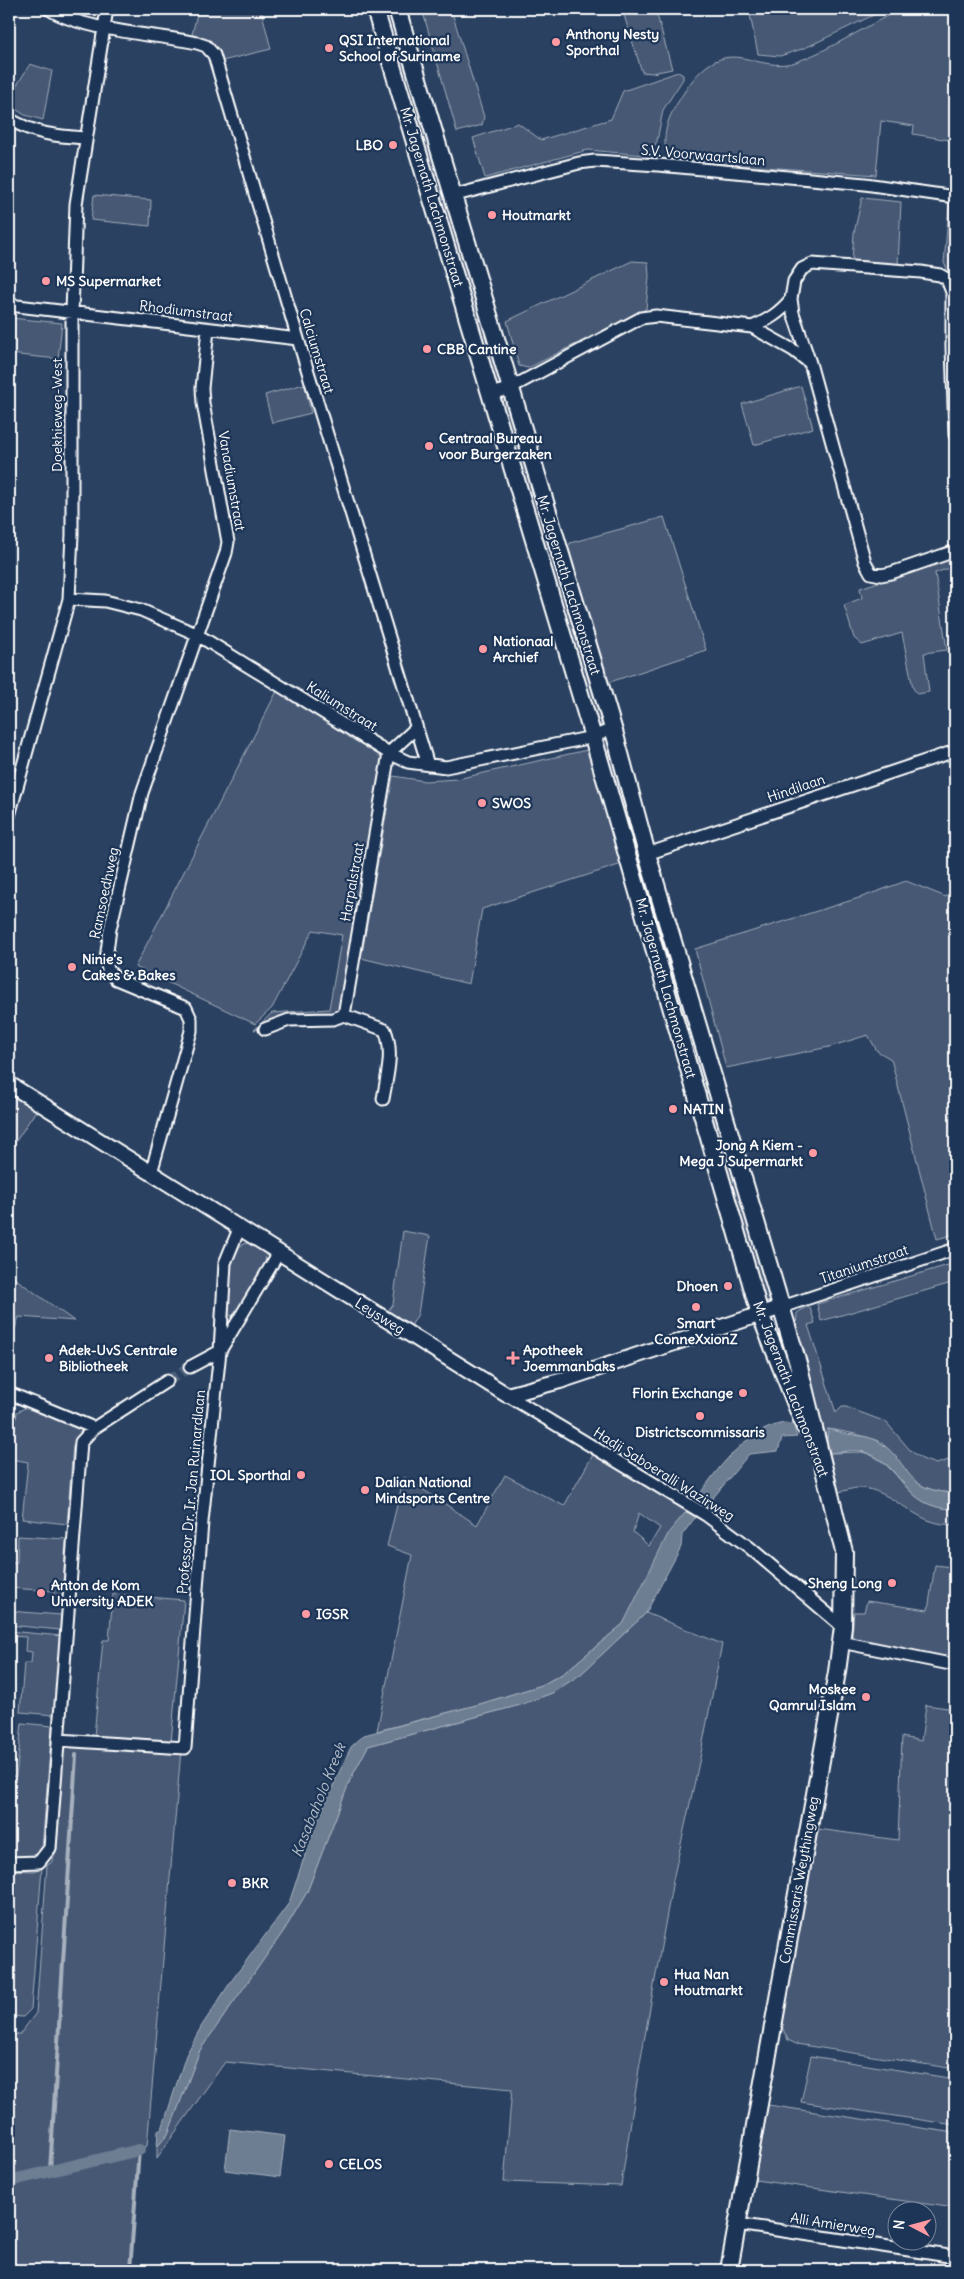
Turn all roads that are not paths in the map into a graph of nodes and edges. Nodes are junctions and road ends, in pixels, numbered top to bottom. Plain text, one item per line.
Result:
1 (49, 9) edge
2 (107, 9) edge
3 (375, 9) edge
4 (397, 9) edge
5 (104, 27) junction
6 (403, 31) junction
7 (384, 37) junction
8 (9, 119) edge
9 (85, 138) junction
10 (430, 190) junction
11 (450, 190) junction
12 (955, 197) edge
13 (791, 299) junction
14 (9, 305) edge
15 (72, 312) junction
16 (752, 327) junction
17 (208, 329) junction
18 (298, 339) junction
19 (810, 363) junction
20 (510, 388) junction
21 (490, 395) junction
22 (955, 435) edge
23 (955, 551) edge
24 (69, 599) junction
25 (196, 634) junction
26 (416, 728) junction
27 (612, 729) junction
28 (592, 737) junction
29 (955, 751) edge
30 (389, 753) junction
31 (428, 765) junction
32 (9, 816) edge
33 (647, 854) junction
34 (344, 1015) junction
35 (265, 1030) dead end
36 (9, 1084) edge
37 (383, 1099) dead end
38 (151, 1173) junction
39 (239, 1229) junction
40 (955, 1250) edge
41 (278, 1254) junction
42 (782, 1307) junction
43 (760, 1314) junction
44 (220, 1351) junction
45 (190, 1367) tunnel mouth
46 (167, 1381) tunnel mouth
47 (9, 1393) edge
48 (508, 1395) junction
49 (94, 1428) junction
50 (829, 1490) junction
51 (842, 1635) junction
52 (955, 1665) edge
53 (58, 1740) junction
54 (9, 1863) edge
55 (737, 2224) junction
56 (955, 2257) edge
57 (728, 2270) edge

1 - 5 street, Calciumstraat
2 - 5 street, Doekhieweg-West
3 - 7 main road, Mr. Jagernath Lachmonstraat
4 - 6 main road, Mr. Jagernath Lachmonstraat
5 - 9 street, Doekhieweg-West
5 - 18 street, Calciumstraat
6 - 7 main road
6 - 11 main road, Mr. Jagernath Lachmonstraat
7 - 10 main road, Mr. Jagernath Lachmonstraat
8 - 9 street
9 - 15 street, Doekhieweg-West
10 - 11 main road
10 - 21 main road, Mr. Jagernath Lachmonstraat
11 - 12 street, S.V. Voorwaartslaan
11 - 20 main road, Mr. Jagernath Lachmonstraat
13 - 16 street
13 - 19 street
13 - 22 street
14 - 15 street, Rhodiumstraat
15 - 17 street, Rhodiumstraat
15 - 24 street, Doekhieweg-West
16 - 19 street
16 - 20 street
17 - 18 street, Rhodiumstraat
17 - 25 street, Vanadiumstraat
18 - 26 street, Calciumstraat
19 - 23 street
20 - 21 street
20 - 27 main road, Mr. Jagernath Lachmonstraat
21 - 28 main road, Mr. Jagernath Lachmonstraat
24 - 25 street, Kaliumstraat
24 - 32 street, Doekhieweg-West
25 - 30 street, Kaliumstraat
25 - 38 street, Ramsoedhweg
26 - 30 street
26 - 31 street, Calciumstraat
27 - 28 street, Kaliumstraat
27 - 33 main road, Mr. Jagernath Lachmonstraat
28 - 31 street, Kaliumstraat
28 - 43 main road, Mr. Jagernath Lachmonstraat
29 - 33 street, Hindilaan
30 - 31 street, Kaliumstraat
30 - 34 street, Harpalstraat
33 - 42 main road, Mr. Jagernath Lachmonstraat
34 - 35 street
34 - 37 street
36 - 38 street, Leysweg
38 - 39 street, Leysweg
39 - 41 street, Leysweg
39 - 44 street
40 - 42 street, Titaniumstraat
41 - 44 street, Professor Dr. Ir. Jan Ruinardlaan
41 - 48 street, Leysweg
42 - 43 street
42 - 50 main road, Mr. Jagernath Lachmonstraat
43 - 48 street
43 - 50 main road, Mr. Jagernath Lachmonstraat
44 - 45 street
44 - 53 street, Professor Dr. Ir. Jan Ruinardlaan
46 - 49 street
47 - 49 street
48 - 51 street, Hadji Saboeralli Wazirweg
49 - 53 street
50 - 51 main road, Commissaris Weythingweg
51 - 52 street
51 - 55 main road, Commissaris Weythingweg
53 - 54 street
55 - 56 street, Alli Amierweg
55 - 57 main road, Commissaris Weythingweg

